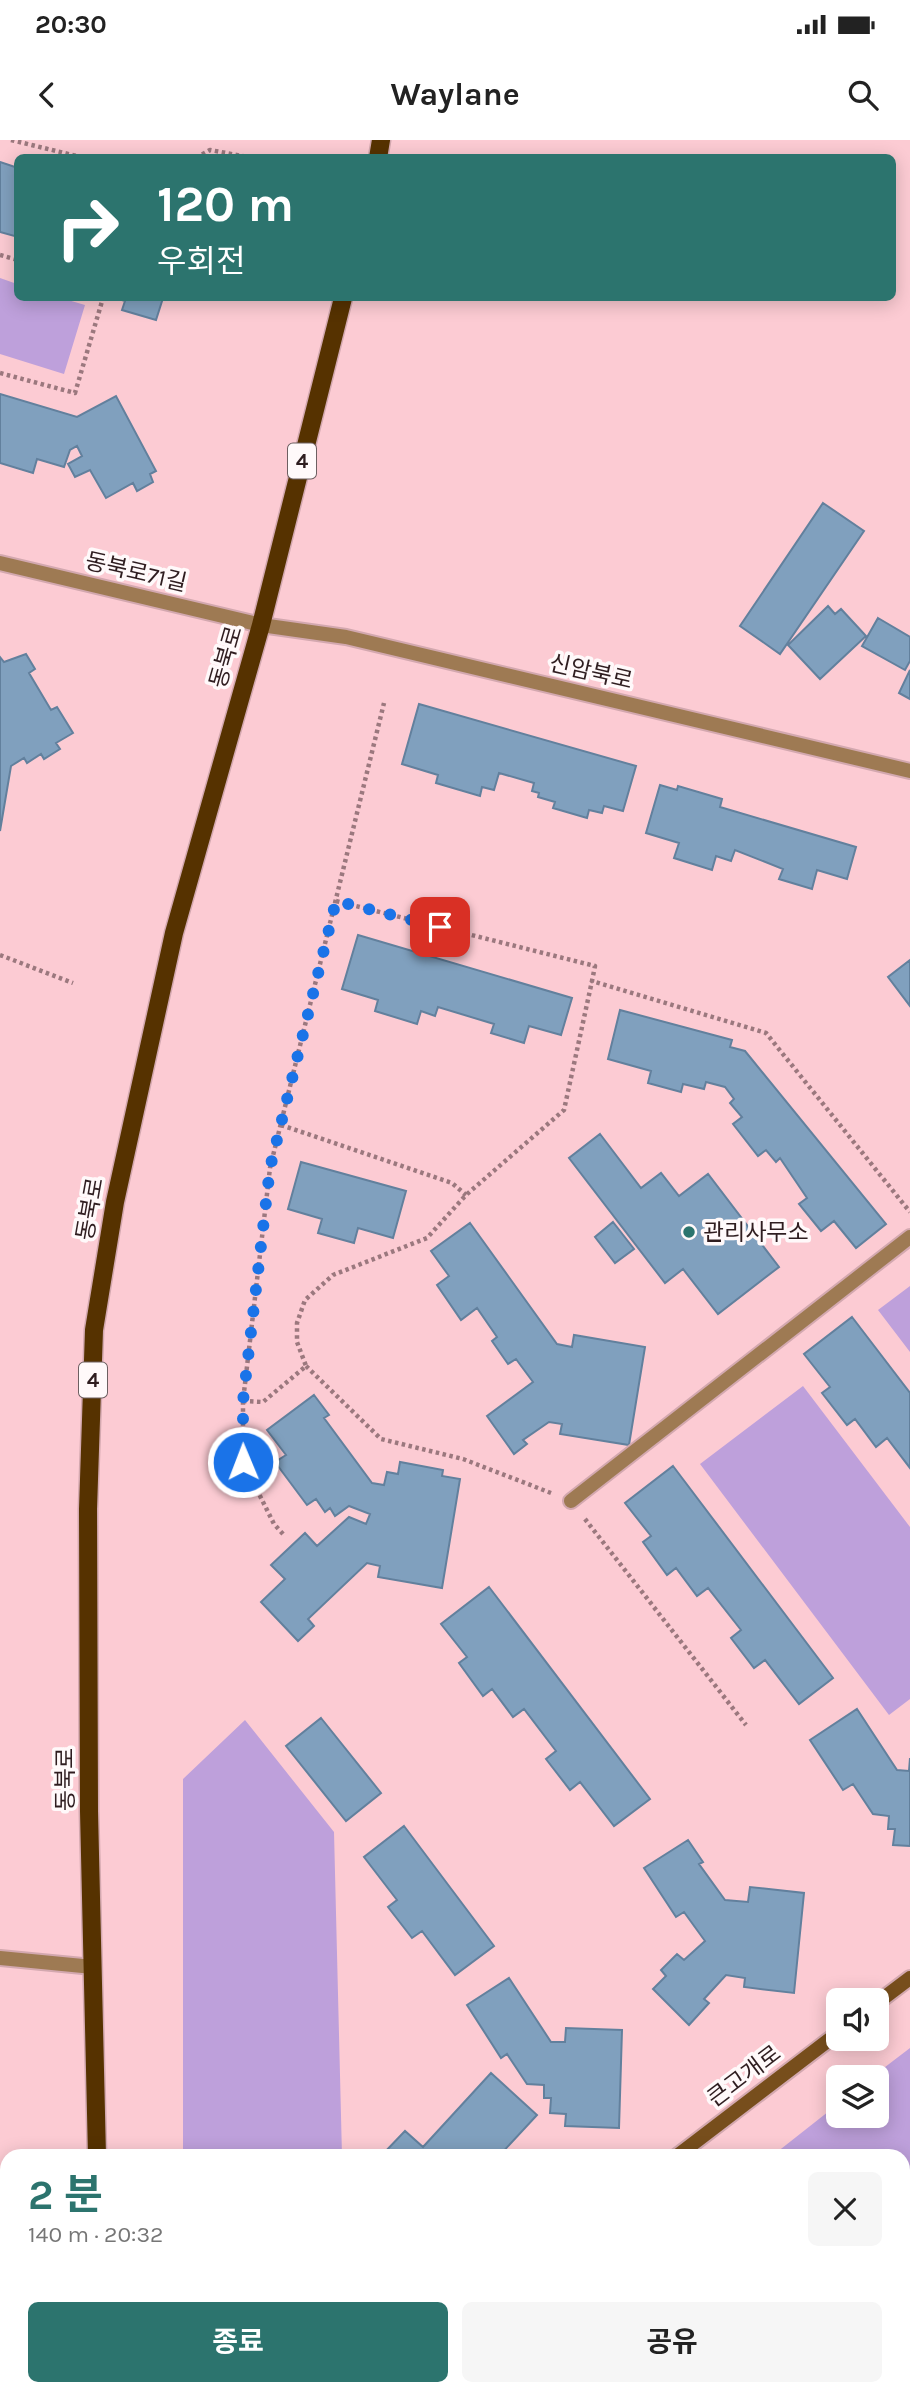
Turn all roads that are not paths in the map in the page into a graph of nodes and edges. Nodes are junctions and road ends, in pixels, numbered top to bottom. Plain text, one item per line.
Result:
1 (342, 301) edge
2 (0, 563) edge
3 (261, 625) junction
4 (910, 771) edge
5 (910, 1237) edge
6 (571, 1501) road end
7 (0, 1958) edge
8 (93, 1967) junction
9 (910, 1978) edge
10 (889, 1994) edge
11 (826, 2042) edge
12 (97, 2149) edge
13 (686, 2149) edge

1 - 3 main road, 동북로 / 4
2 - 3 street, 동북로71길
3 - 4 street, 신암북로
3 - 8 main road, 동북로 / 4
5 - 6 street
7 - 8 street
8 - 12 main road, 동북로 / 4
9 - 10 main road
11 - 13 main road, 큰고개로

